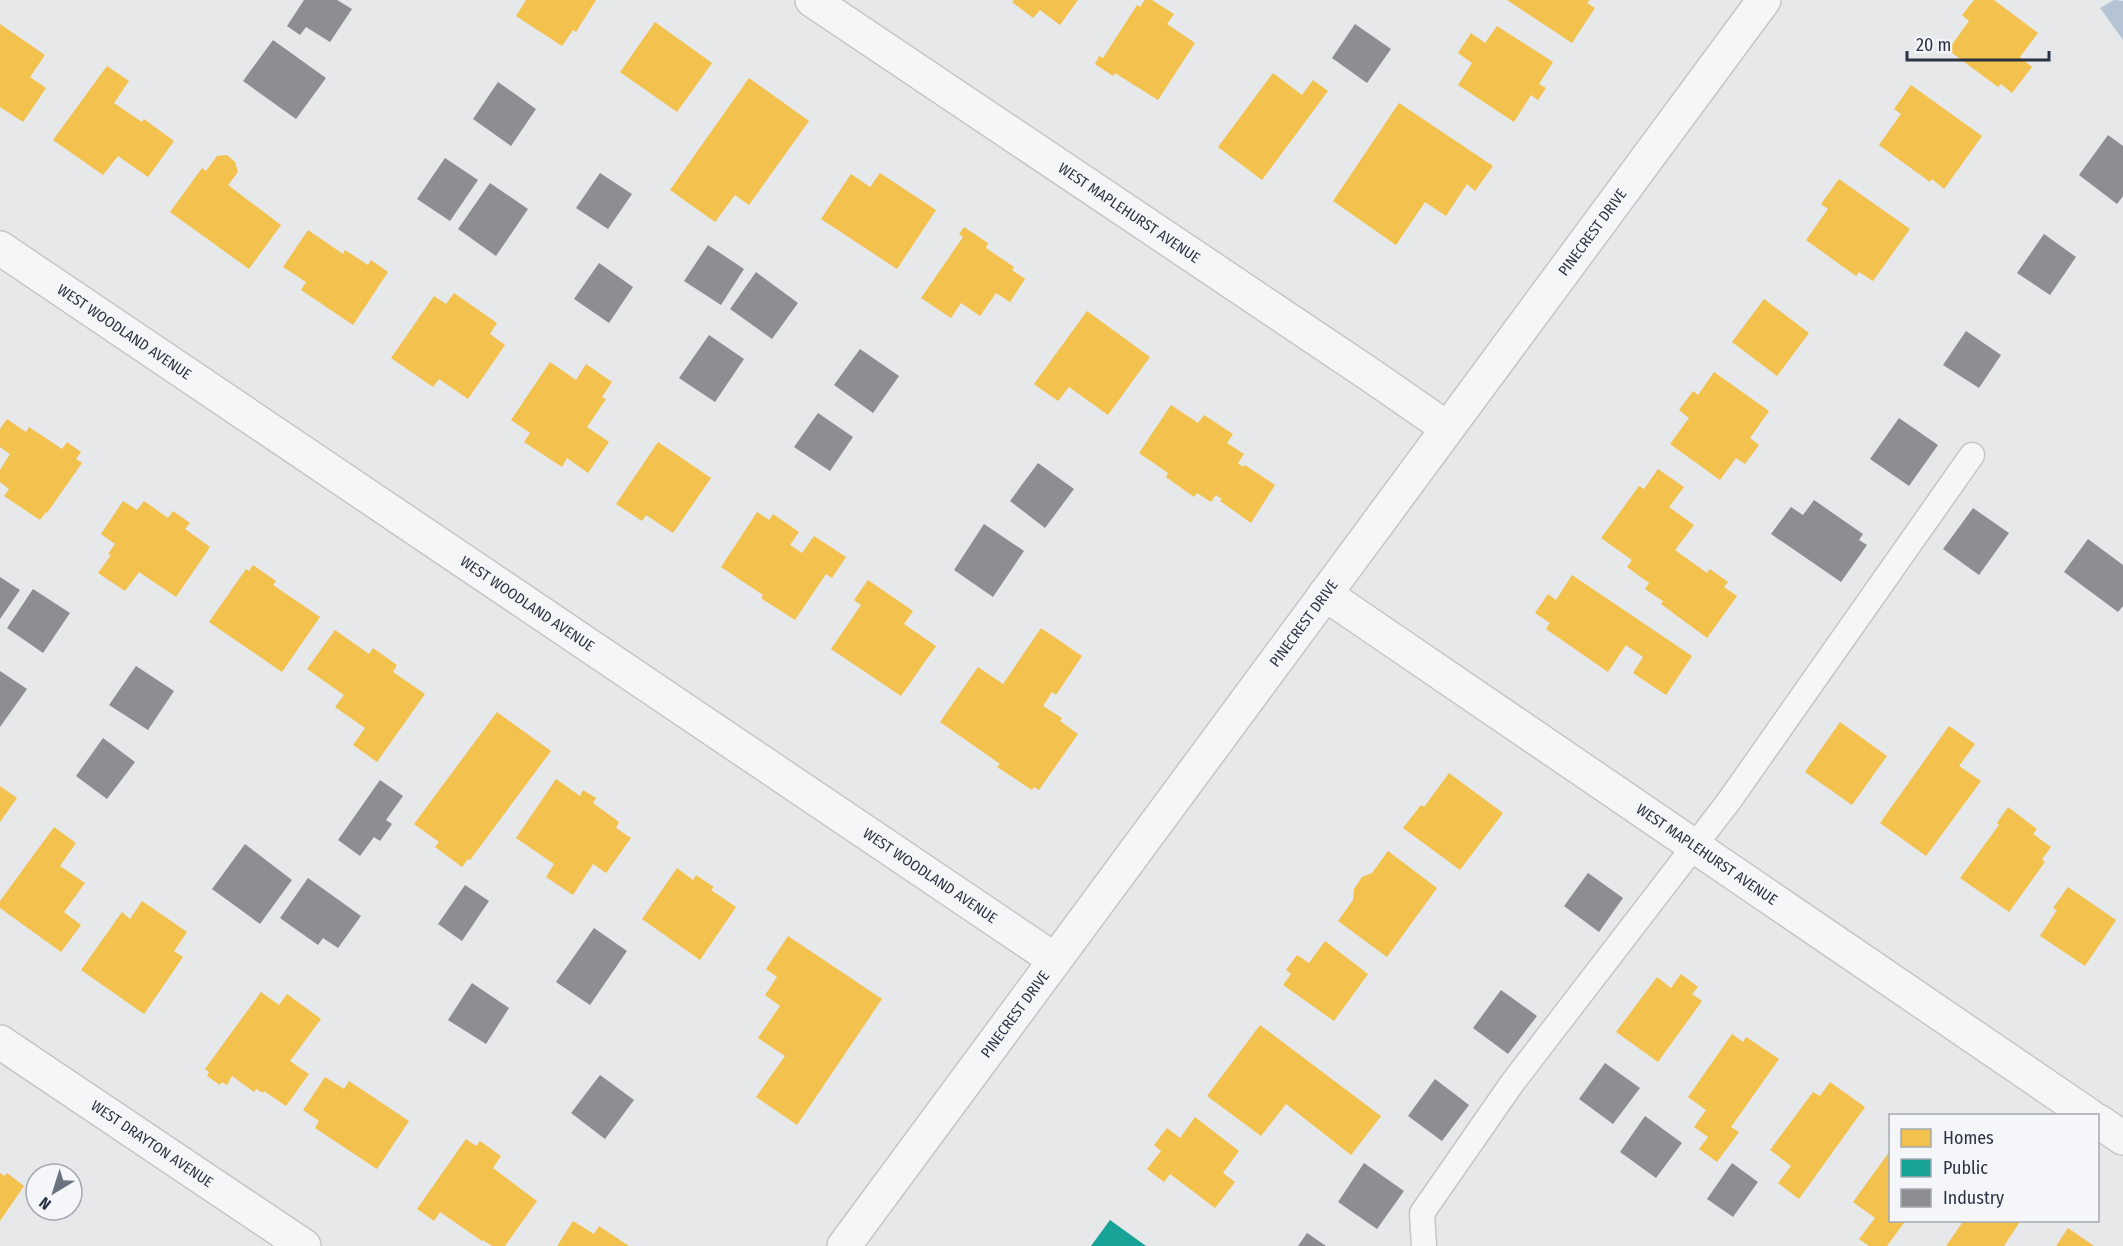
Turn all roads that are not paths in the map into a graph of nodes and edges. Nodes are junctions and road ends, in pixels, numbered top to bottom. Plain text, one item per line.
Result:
1 (812, 0) edge
2 (1764, 0) edge
3 (0, 248) edge
4 (1447, 428) junction
5 (1972, 455) dead end
6 (1325, 594) junction
7 (1694, 847) junction
8 (1055, 960) junction
9 (0, 1042) edge
10 (2087, 1114) edge
11 (2099, 1122) edge
12 (2123, 1138) edge
13 (304, 1246) edge
14 (844, 1246) edge
15 (1424, 1246) edge

1 - 4 street, WEST MAPLEHURST AVENUE
2 - 4 street, PINECREST DRIVE
3 - 8 street, WEST WOODLAND AVENUE
4 - 6 street, PINECREST DRIVE
5 - 7 lane
6 - 7 street, WEST MAPLEHURST AVENUE
6 - 8 street, PINECREST DRIVE
7 - 10 street, WEST MAPLEHURST AVENUE
7 - 15 lane
8 - 14 street, PINECREST DRIVE
9 - 13 street, WEST DRAYTON AVENUE
11 - 12 street

